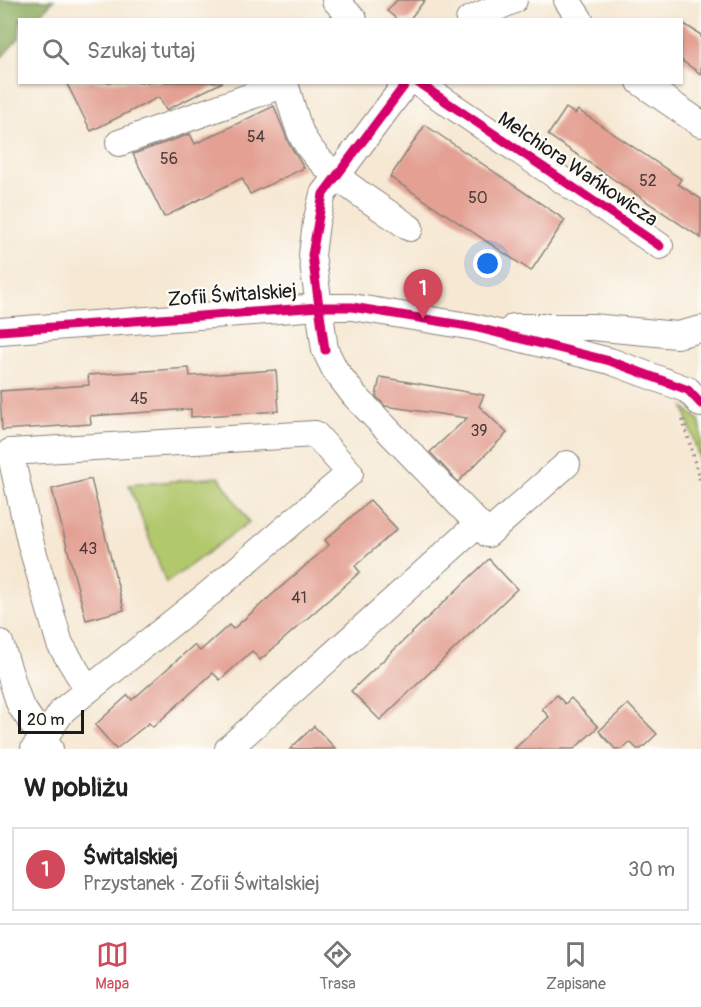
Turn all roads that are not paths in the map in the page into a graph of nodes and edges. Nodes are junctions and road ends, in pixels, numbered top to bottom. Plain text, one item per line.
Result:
1 (335, 0) edge
2 (514, 0) edge
3 (567, 0) edge
4 (352, 18) edge
5 (474, 18) edge
6 (579, 18) edge
7 (405, 84) edge
8 (420, 84) edge
9 (643, 84) edge
10 (701, 124) edge
11 (119, 143) dead end
12 (336, 175) junction
13 (410, 228) dead end
14 (660, 246) dead end
15 (319, 307) junction
16 (474, 327) junction
17 (701, 329) edge
18 (0, 331) edge
19 (701, 404) edge
20 (567, 464) dead end
21 (478, 524) junction
22 (0, 643) edge
23 (88, 690) junction
24 (42, 746) edge
25 (228, 749) edge

1 - 4 street
2 - 5 street
3 - 6 street
7 - 12 street
8 - 14 street, Melchiora Wańkowicza
9 - 10 street
11 - 12 street
12 - 13 street
12 - 15 street
15 - 16 street, Zofii Świtalskiej
15 - 18 street, Zofii Świtalskiej
15 - 21 street
16 - 17 street
16 - 19 street, Zofii Świtalskiej
20 - 21 street
21 - 25 street
22 - 24 street
23 - 23 street
23 - 24 street

